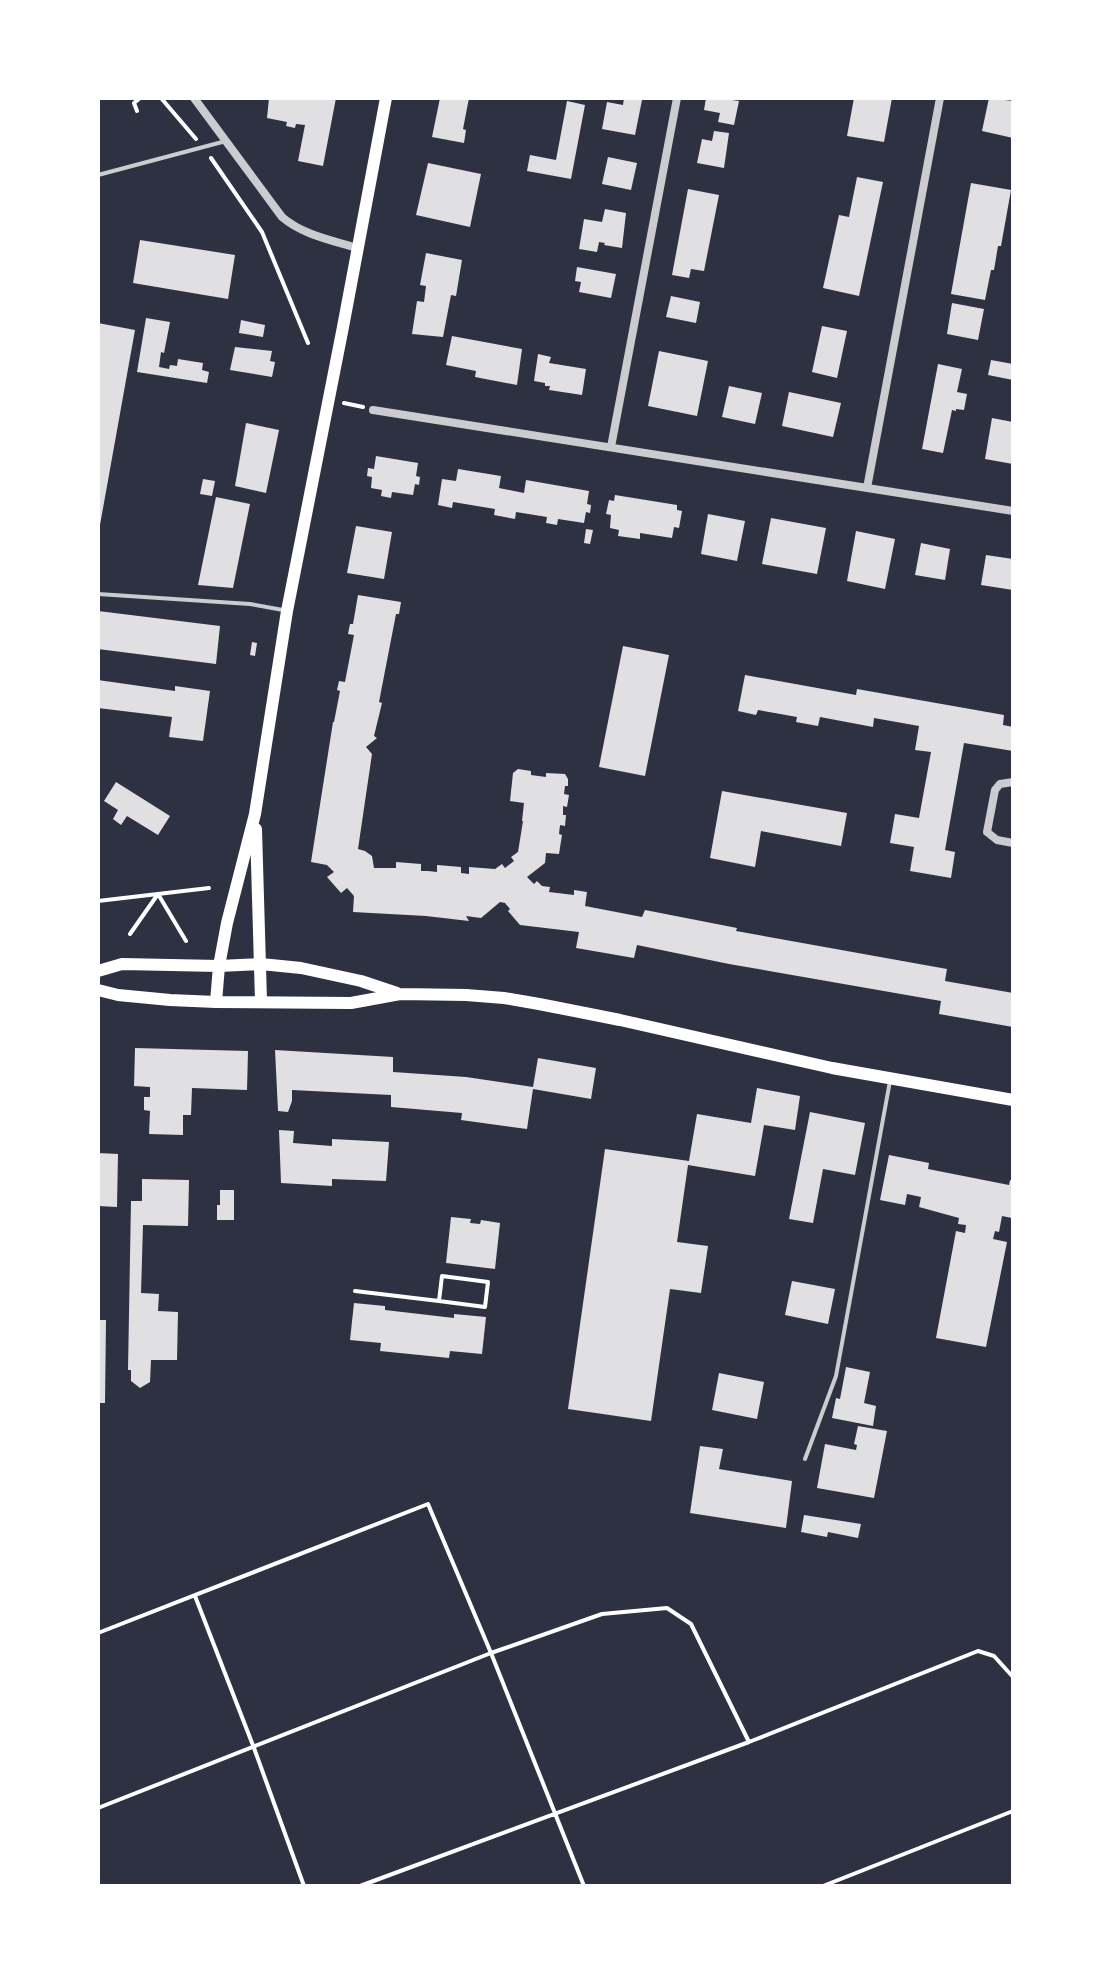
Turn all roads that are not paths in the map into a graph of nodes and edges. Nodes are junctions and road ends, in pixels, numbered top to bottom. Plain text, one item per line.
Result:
1 (194, 98) edge
2 (386, 98) edge
3 (677, 98) edge
4 (940, 98) edge
5 (226, 141) junction
6 (98, 175) edge
7 (357, 248) junction
8 (373, 410) dead end
9 (611, 447) junction
10 (867, 488) junction
11 (1013, 511) edge
12 (98, 594) edge
13 (287, 611) junction
14 (1013, 782) edge
15 (255, 814) junction
16 (1013, 843) edge
17 (261, 964) junction
18 (219, 966) junction
19 (98, 971) edge
20 (98, 990) edge
21 (400, 994) junction
22 (261, 1001) junction
23 (216, 1002) junction
24 (891, 1079) junction
25 (1013, 1100) edge
26 (805, 1459) dead end

1 - 5 street
2 - 7 main road
3 - 9 street
4 - 10 street
5 - 6 lane
5 - 7 street
7 - 13 main road
8 - 9 street
9 - 10 street
10 - 11 street
12 - 13 lane
13 - 15 main road
14 - 16 street
15 - 17 main road
15 - 18 main road
17 - 18 main road
17 - 21 main road
17 - 22 main road
18 - 19 main road
18 - 23 main road
20 - 23 main road
21 - 22 main road
21 - 24 main road
22 - 23 main road
24 - 25 main road
24 - 26 lane

